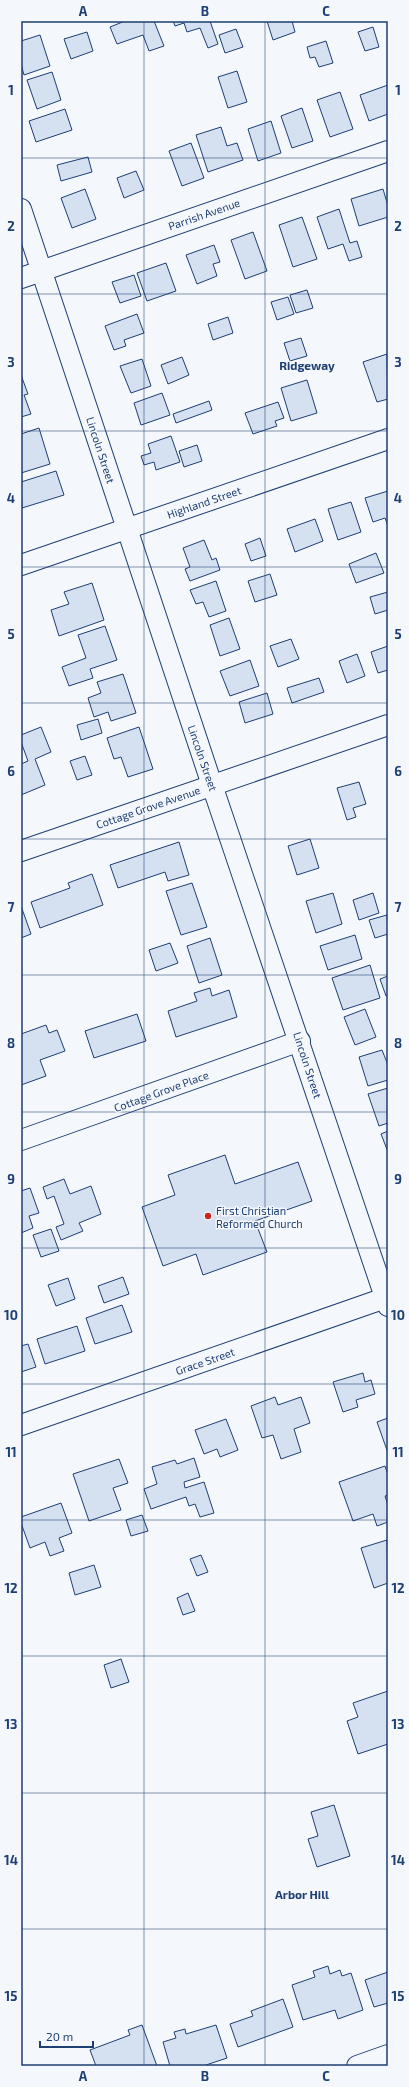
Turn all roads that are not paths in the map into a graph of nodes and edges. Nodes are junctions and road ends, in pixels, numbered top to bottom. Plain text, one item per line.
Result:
1 (388, 151) edge
2 (21, 209) edge
3 (42, 270) junction
4 (21, 278) edge
5 (388, 439) edge
6 (127, 528) junction
7 (21, 565) edge
8 (388, 725) edge
9 (212, 785) junction
10 (21, 851) edge
11 (300, 1041) junction
12 (21, 1140) edge
13 (387, 1300) edge
14 (21, 1425) edge
15 (388, 2055) edge
16 (357, 2066) edge

1 - 3 street, Parrish Avenue
2 - 3 street, Lincoln Street
3 - 4 street, Parrish Avenue
3 - 6 street, Lincoln Street
5 - 6 street, Highland Street
6 - 7 street, Highland Street
6 - 9 street, Lincoln Street
8 - 9 street, Cottage Grove Avenue
9 - 10 street, Cottage Grove Avenue
9 - 11 street, Lincoln Street
11 - 12 street, Cottage Grove Place
11 - 13 street, Lincoln Street
13 - 14 street, Grace Street
15 - 16 street

